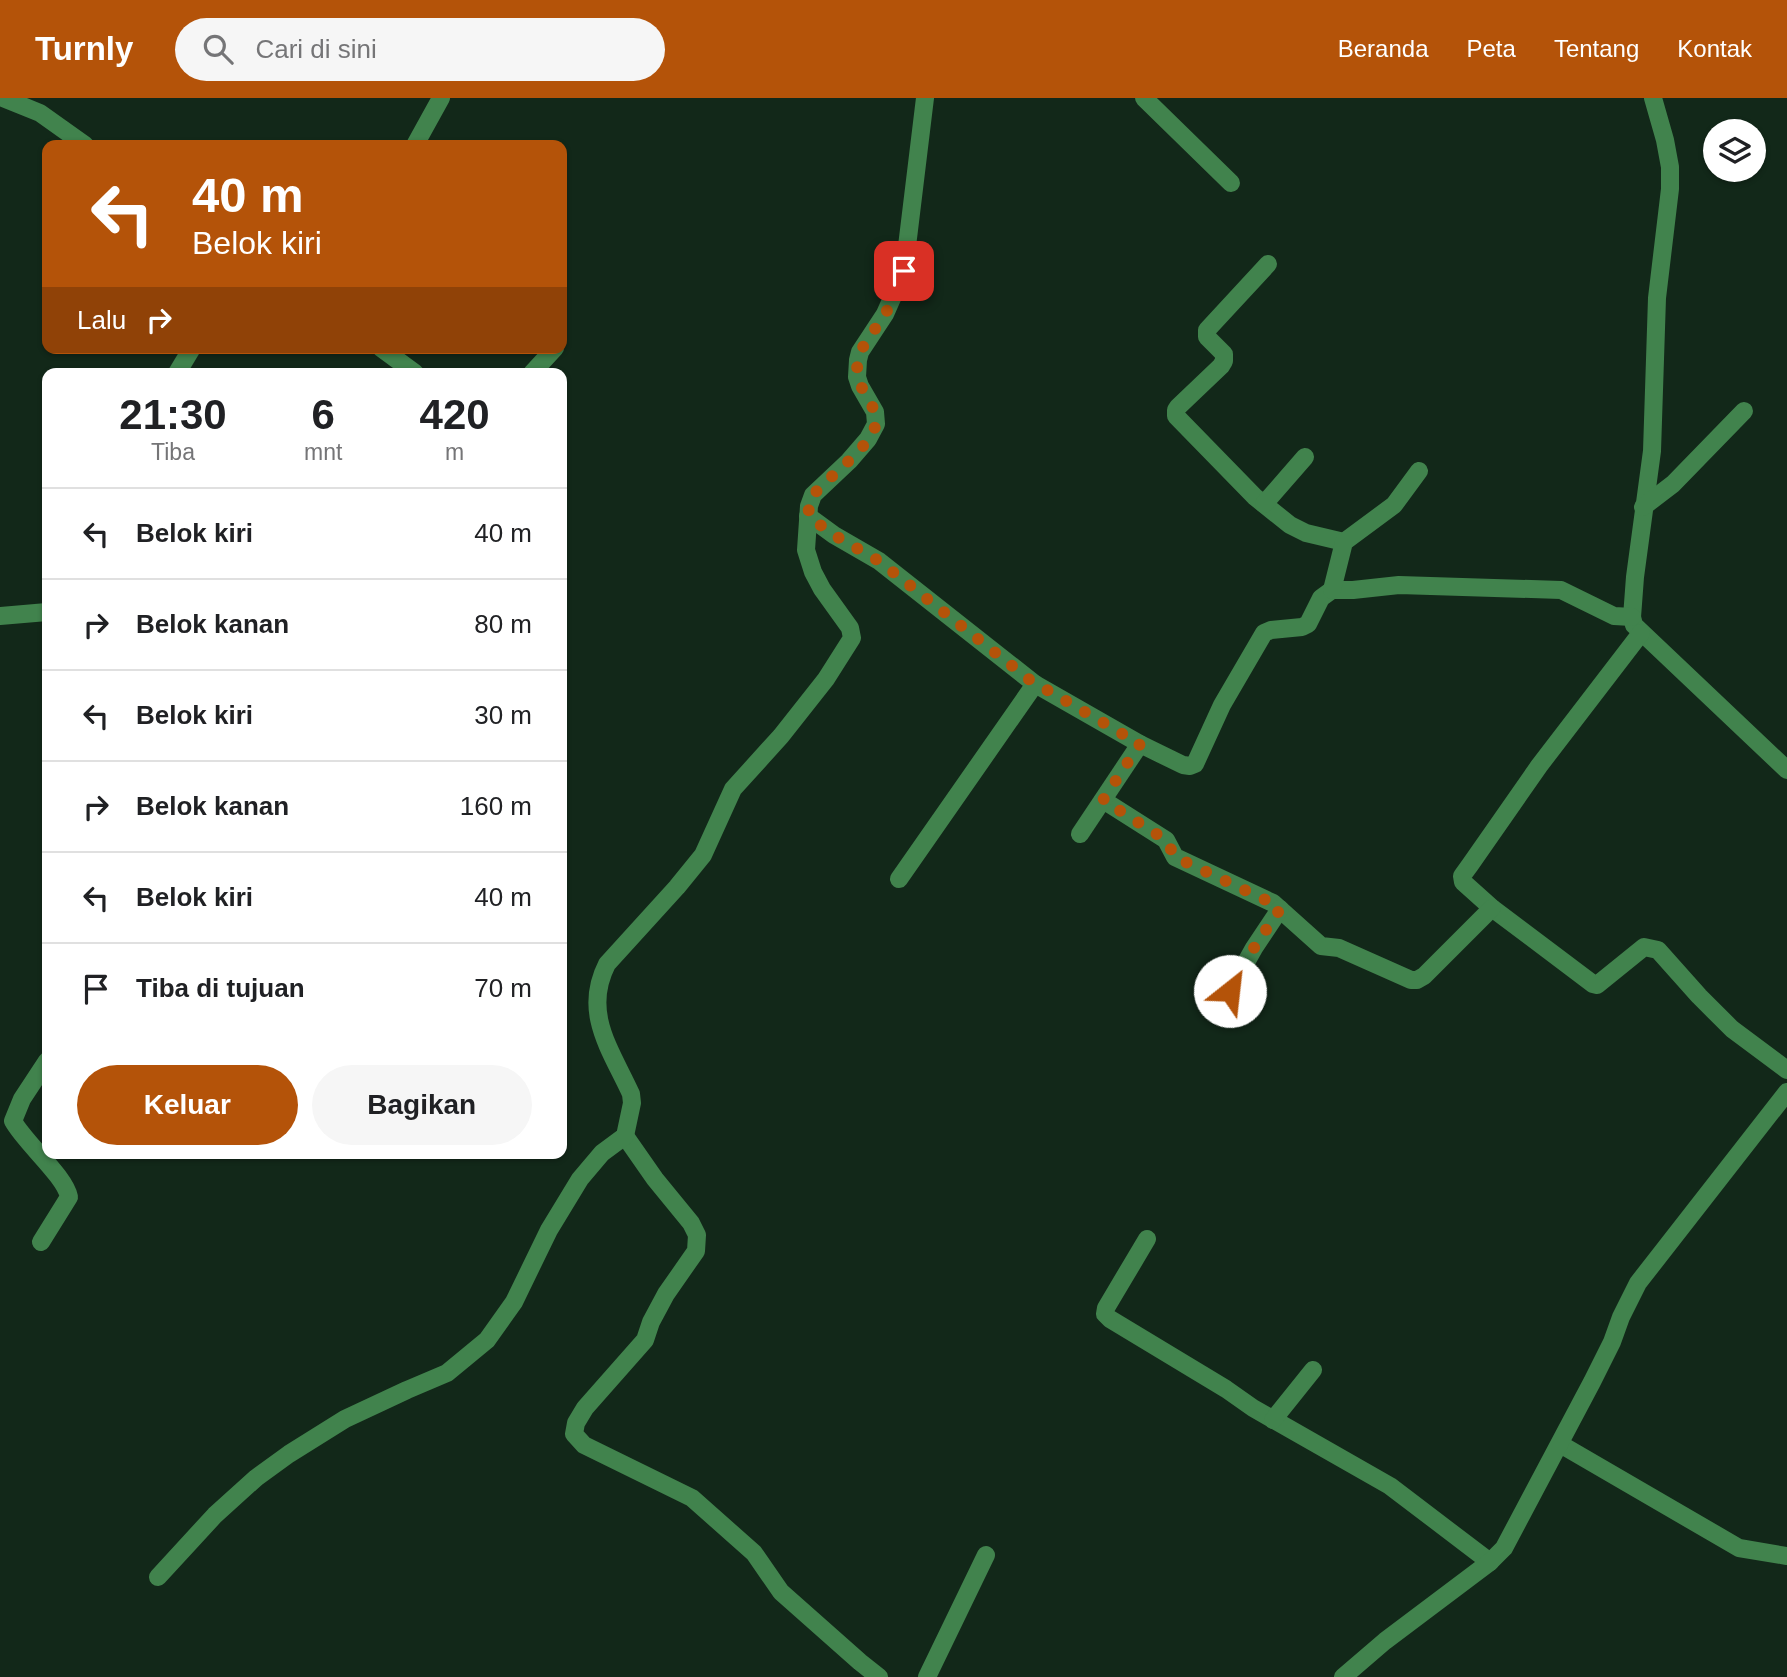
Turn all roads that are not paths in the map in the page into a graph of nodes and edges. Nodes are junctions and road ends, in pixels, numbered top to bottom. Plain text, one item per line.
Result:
1 (3, 98) edge
2 (440, 98) edge
3 (925, 98) edge
4 (1144, 98) edge
5 (1653, 98) edge
6 (78, 140) edge
7 (418, 140) edge
8 (1231, 183) dead end
9 (1268, 264) dead end
10 (389, 354) edge
11 (549, 354) edge
12 (408, 368) edge
13 (537, 368) edge
14 (1744, 411) dead end
15 (1305, 457) dead end
16 (1419, 471) dead end
17 (1264, 504) junction
18 (1643, 507) junction
19 (808, 516) junction
20 (1344, 542) junction
21 (1332, 590) junction
22 (42, 612) edge
23 (0, 616) edge
24 (1632, 617) junction
25 (1641, 634) junction
26 (1035, 684) junction
27 (1140, 744) junction
28 (1787, 769) edge
29 (1103, 800) junction
30 (1080, 834) dead end
31 (899, 879) dead end
32 (1492, 908) junction
33 (1280, 909) junction
34 (1230, 991) dead end
35 (42, 1069) edge
36 (1787, 1070) edge
37 (1787, 1092) edge
38 (625, 1136) junction
39 (42, 1158) edge
40 (43, 1159) edge
41 (1147, 1239) dead end
42 (41, 1242) dead end
43 (1313, 1370) dead end
44 (1273, 1420) junction
45 (1560, 1444) junction
46 (986, 1555) dead end
47 (1787, 1556) edge
48 (1490, 1562) junction
49 (158, 1577) dead end
50 (879, 1677) edge
51 (926, 1677) edge
52 (1343, 1677) edge

1 - 6 street
2 - 7 street
3 - 19 street
4 - 8 street
5 - 18 street
9 - 17 street
10 - 12 street
11 - 13 street
14 - 18 street
15 - 17 street
16 - 20 street
17 - 20 street
18 - 24 street
19 - 26 street
19 - 38 street
20 - 21 street
21 - 24 street
21 - 27 street
22 - 23 street
24 - 25 street
25 - 28 street
25 - 32 street
26 - 27 street
26 - 31 street
27 - 29 street
29 - 30 street
29 - 33 street
32 - 33 street
32 - 36 street
33 - 34 street
35 - 39 street
37 - 45 street
38 - 49 street
38 - 50 street
40 - 42 street
41 - 44 street
43 - 44 street
44 - 48 street
45 - 47 street
45 - 48 street
46 - 51 street
48 - 52 street

